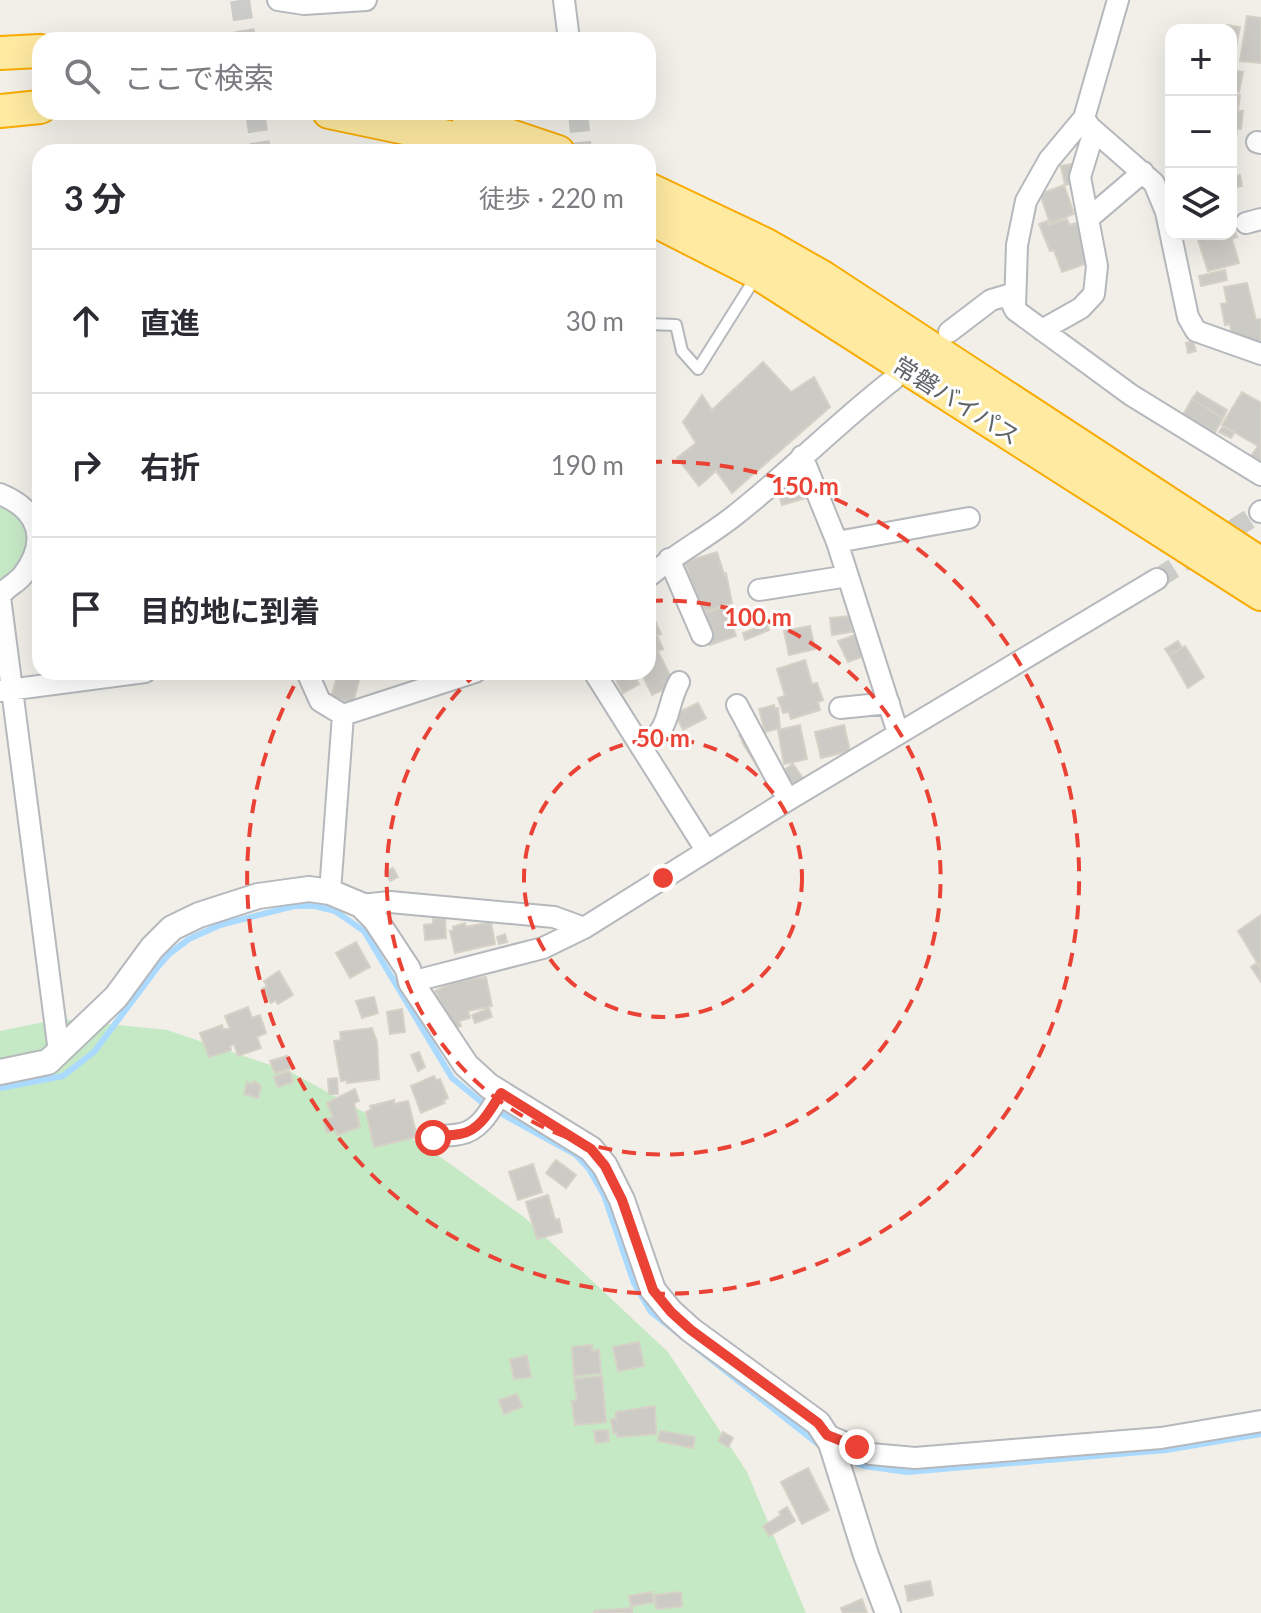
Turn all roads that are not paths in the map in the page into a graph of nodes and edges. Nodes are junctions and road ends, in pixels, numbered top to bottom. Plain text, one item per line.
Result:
1 (278, 0) edge
2 (366, 0) edge
3 (564, 0) edge
4 (1118, 0) edge
5 (568, 32) edge
6 (32, 51) edge
7 (0, 53) edge
8 (32, 71) edge
9 (0, 73) edge
10 (32, 90) edge
11 (0, 91) edge
12 (32, 108) edge
13 (0, 111) edge
14 (367, 120) edge
15 (460, 120) edge
16 (1089, 124) junction
17 (475, 144) edge
18 (536, 144) edge
19 (1143, 172) junction
20 (656, 193) edge
21 (1089, 218) junction
22 (656, 221) edge
23 (758, 273) junction
24 (1015, 310) junction
25 (656, 324) edge
26 (1042, 330) junction
27 (949, 332) dead end
28 (1261, 354) edge
29 (894, 379) dead end
30 (802, 456) junction
31 (1261, 475) edge
32 (0, 494) edge
33 (32, 518) edge
34 (969, 518) dead end
35 (837, 542) junction
36 (32, 558) edge
37 (669, 559) junction
38 (1261, 564) edge
39 (656, 570) edge
40 (848, 576) junction
41 (1157, 579) tunnel mouth
42 (759, 590) dead end
43 (1261, 594) edge
44 (702, 635) dead end
45 (83, 680) edge
46 (311, 680) edge
47 (450, 680) edge
48 (599, 680) edge
49 (679, 682) dead end
50 (6, 690) edge
51 (889, 703) junction
52 (737, 705) dead end
53 (840, 708) dead end
54 (343, 715) junction
55 (898, 733) junction
56 (641, 747) junction
57 (788, 800) junction
58 (706, 850) junction
59 (330, 892) junction
60 (361, 905) junction
61 (584, 928) junction
62 (411, 982) junction
63 (59, 1052) junction
64 (0, 1072) edge
65 (495, 1102) junction
66 (433, 1138) dead end
67 (1261, 1421) edge
68 (831, 1446) junction
69 (888, 1613) edge

1 - 2 street
3 - 5 street
4 - 16 street
6 - 7 highway
8 - 9 highway
10 - 11 highway
12 - 13 highway
14 - 17 highway
15 - 18 highway
16 - 19 street
16 - 21 street
16 - 24 street
19 - 21 street
19 - 28 street
20 - 38 highway, 常磐バイパス
21 - 26 street
22 - 23 highway, 常磐バイパス
23 - 25 lane
23 - 43 highway, 常磐バイパス
24 - 26 street
24 - 27 street
26 - 31 street
29 - 30 street
30 - 35 street
30 - 37 street
32 - 33 street
34 - 35 street
35 - 40 street
36 - 50 street
37 - 39 street
37 - 44 street
40 - 42 street
40 - 51 street
41 - 55 street
45 - 50 street
46 - 54 street
47 - 54 street
48 - 56 street
49 - 56 street
50 - 63 street
51 - 53 street
51 - 55 street
52 - 57 street
54 - 59 street
55 - 57 street
56 - 58 street
57 - 58 street
58 - 61 street
59 - 60 street
59 - 63 street
60 - 61 street
60 - 62 street
61 - 62 street
62 - 65 street
63 - 64 street
65 - 66 street
65 - 68 street
67 - 68 street
68 - 69 street

